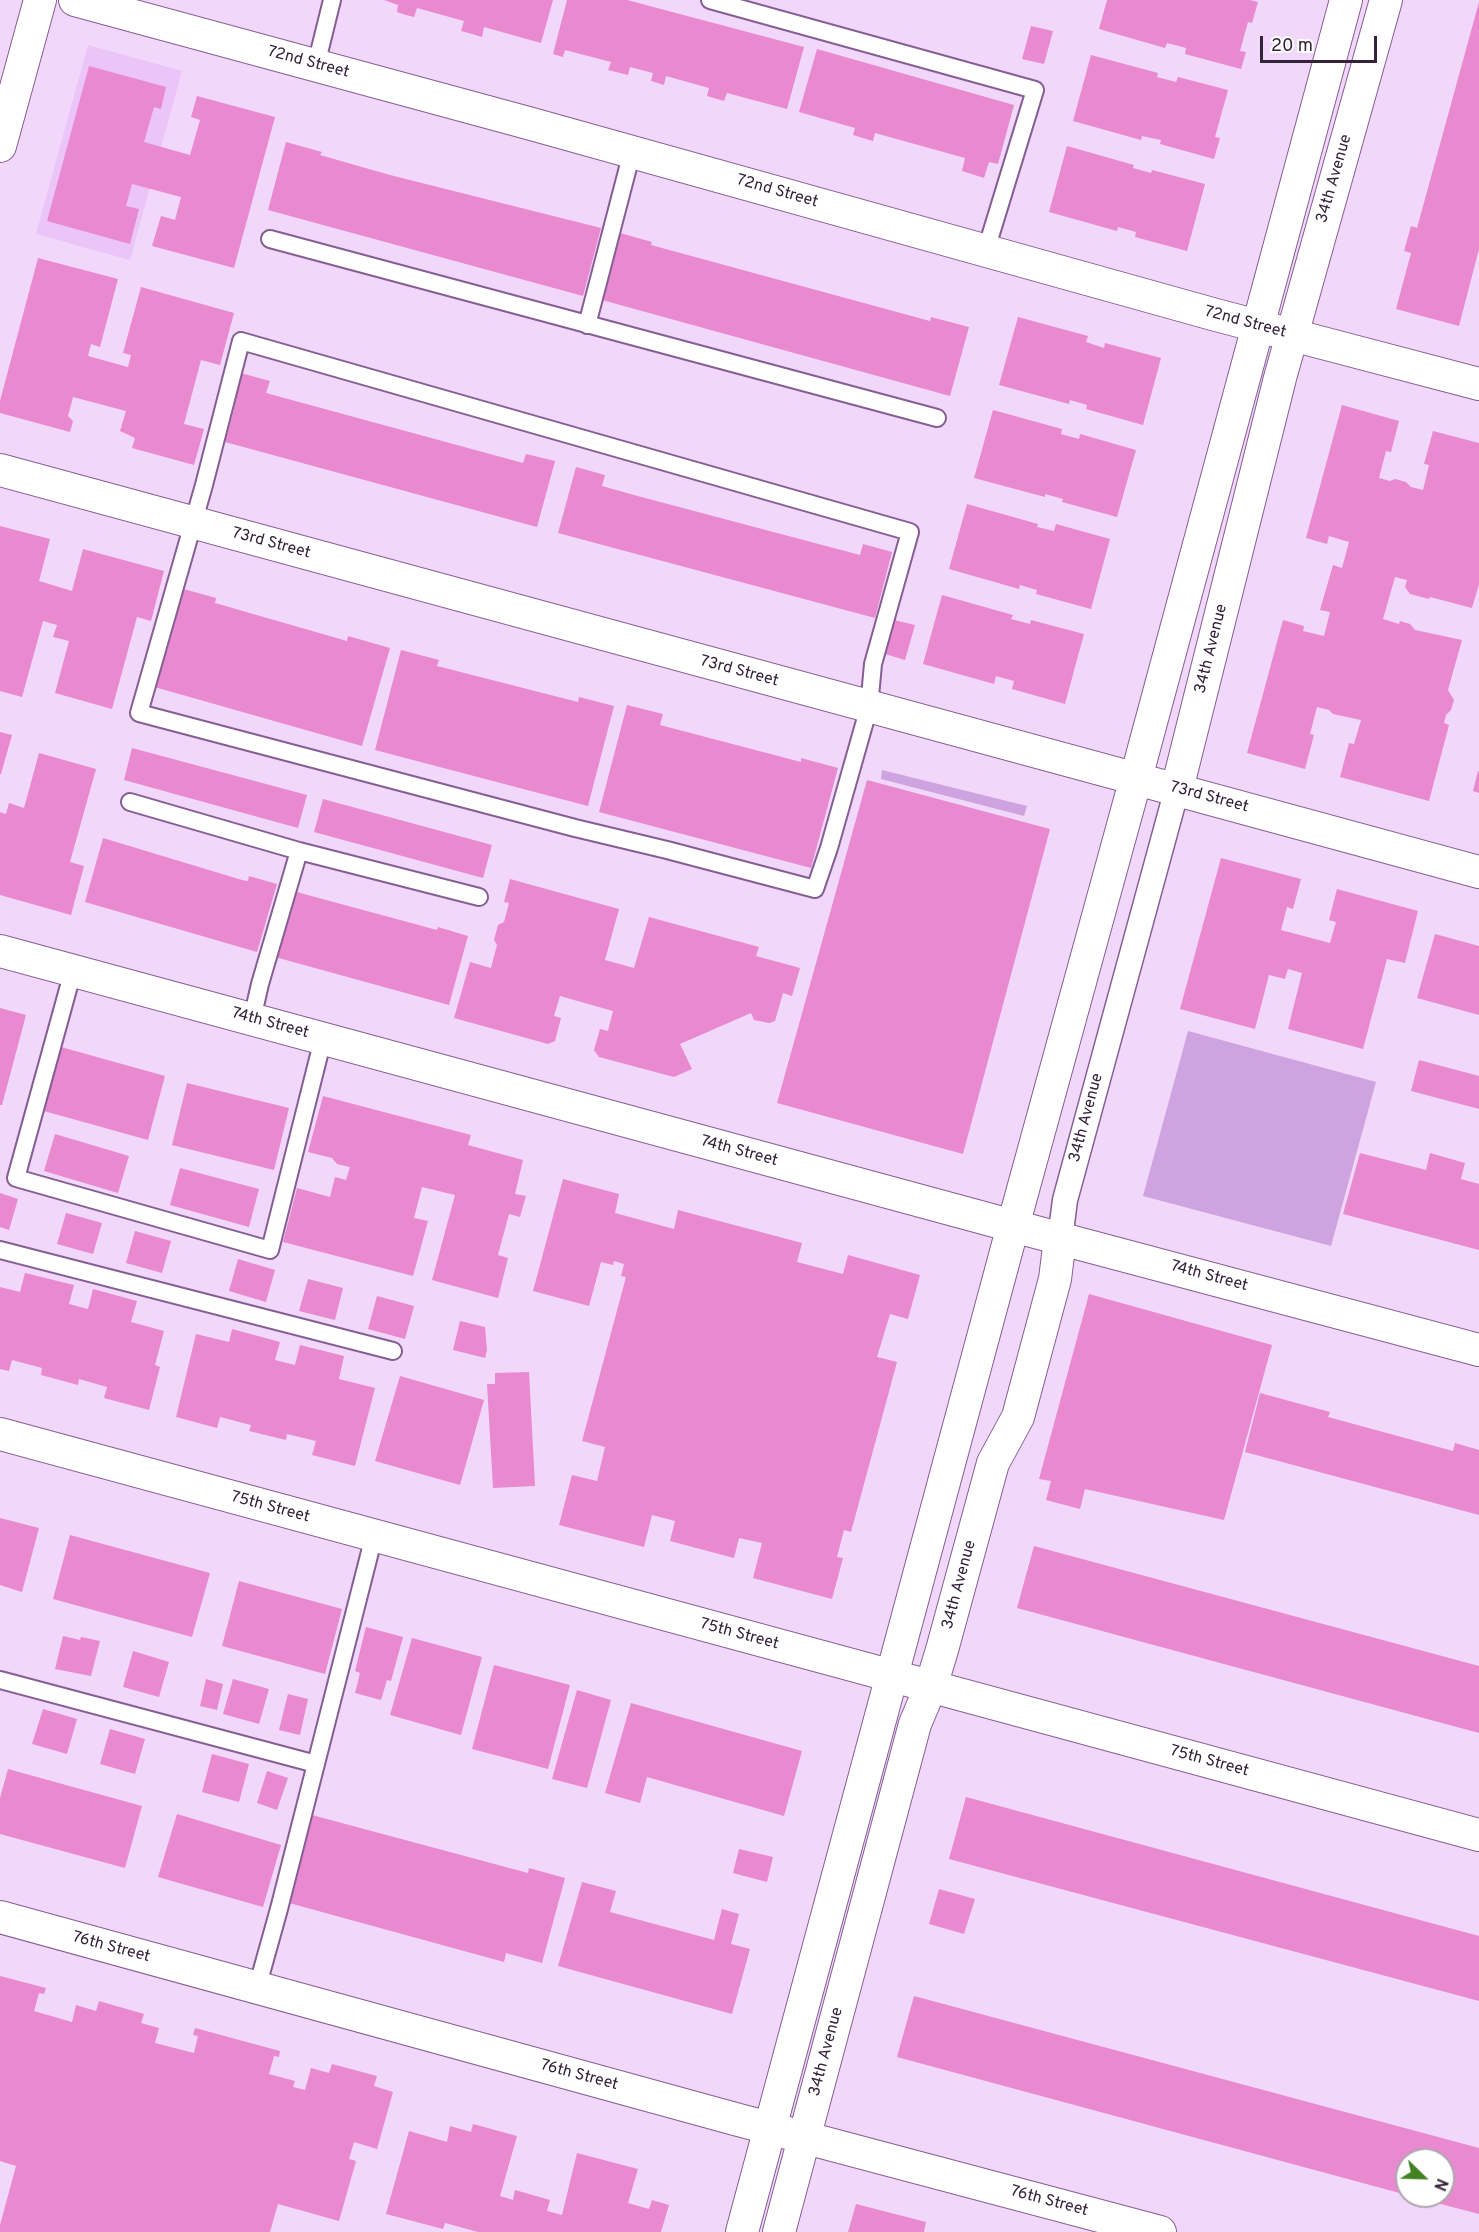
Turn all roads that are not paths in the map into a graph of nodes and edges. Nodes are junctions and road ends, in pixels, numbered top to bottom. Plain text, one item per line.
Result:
1 (40, 0) edge
2 (75, 0) edge
3 (332, 0) edge
4 (710, 0) edge
5 (1346, 0) edge
6 (1386, 0) edge
7 (316, 65) junction
8 (0, 146) edge
9 (632, 152) junction
10 (270, 239) dead end
11 (986, 250) junction
12 (587, 325) junction
13 (1258, 326) junction
14 (1292, 335) junction
15 (1479, 384) edge
16 (937, 418) dead end
17 (0, 470) edge
18 (193, 522) junction
19 (869, 707) junction
20 (1136, 778) junction
21 (1177, 789) junction
22 (130, 802) dead end
23 (299, 851) junction
24 (1479, 872) edge
25 (479, 897) dead end
26 (0, 951) edge
27 (73, 971) junction
28 (252, 1019) junction
29 (323, 1039) junction
30 (1012, 1226) junction
31 (1060, 1239) junction
32 (0, 1250) edge
33 (1479, 1350) edge
34 (393, 1351) dead end
35 (0, 1434) edge
36 (374, 1536) junction
37 (892, 1676) junction
38 (0, 1680) edge
39 (931, 1686) junction
40 (316, 1764) junction
41 (1479, 1835) edge
42 (0, 1917) edge
43 (257, 1988) junction
44 (770, 2127) junction
45 (804, 2136) junction
46 (742, 2232) edge
47 (779, 2232) edge
48 (1160, 2232) edge

1 - 8 street
2 - 7 street, 72nd Street
3 - 7 lane
4 - 11 lane
5 - 13 street
6 - 14 street, 34th Avenue
7 - 9 street, 72nd Street
9 - 11 street, 72nd Street
9 - 12 lane
10 - 12 lane
11 - 13 street, 72nd Street
12 - 16 lane
13 - 14 street, 72nd Street
13 - 20 street
14 - 15 street, 72nd Street
14 - 21 street, 34th Avenue
17 - 18 street, 73rd Street
18 - 19 street, 73rd Street
18 - 19 lane
18 - 19 lane
19 - 20 street, 73rd Street
20 - 21 street, 73rd Street
20 - 30 street
21 - 24 street, 73rd Street
21 - 31 street, 34th Avenue
22 - 23 lane
23 - 25 lane
23 - 28 lane
26 - 27 street, 74th Street
27 - 28 street, 74th Street
27 - 29 lane
28 - 29 street, 74th Street
29 - 30 street, 74th Street
30 - 31 street, 74th Street
30 - 37 street
31 - 33 street, 74th Street
31 - 39 street, 34th Avenue
32 - 34 lane
35 - 36 street, 75th Street
36 - 37 street, 75th Street
36 - 40 lane
37 - 39 street, 75th Street
37 - 44 street
38 - 40 lane
39 - 41 street, 75th Street
39 - 45 street, 34th Avenue
40 - 43 lane
42 - 43 street, 76th Street
43 - 44 street, 76th Street
44 - 45 street, 76th Street
44 - 46 street
45 - 47 street, 34th Avenue
45 - 48 street, 76th Street

